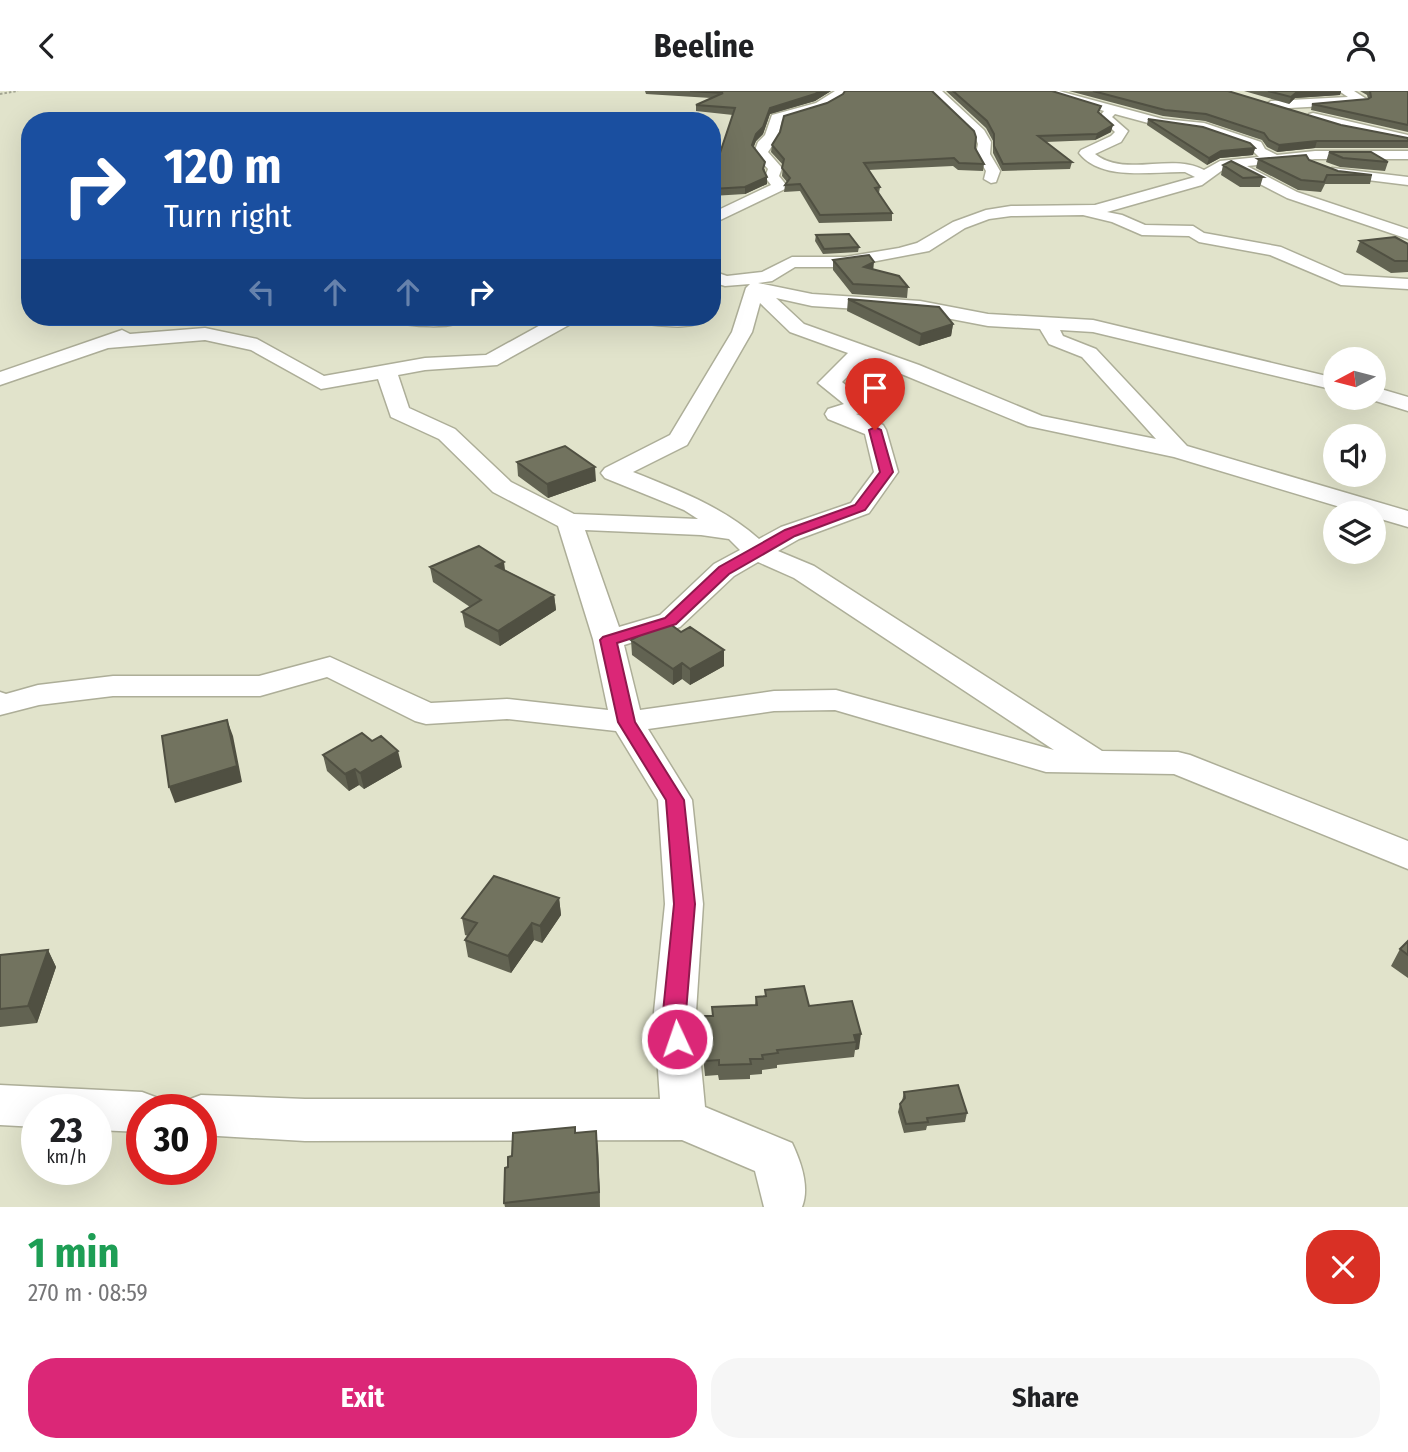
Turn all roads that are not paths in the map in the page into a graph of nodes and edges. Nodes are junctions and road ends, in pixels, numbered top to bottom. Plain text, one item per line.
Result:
1 (841, 91) edge
2 (935, 91) edge
3 (1046, 91) edge
4 (1345, 91) edge
5 (1132, 103) edge
6 (1111, 109) junction
7 (1250, 128) edge
8 (1210, 129) junction
9 (1408, 139) edge
10 (1408, 155) edge
11 (1281, 157) junction
12 (1229, 163) junction
13 (1204, 178) junction
14 (991, 179) dead end
15 (1408, 181) edge
16 (1073, 212) junction
17 (721, 215) edge
18 (1408, 234) edge
19 (721, 279) edge
20 (1408, 283) edge
21 (753, 294) junction
22 (725, 308) dead end
23 (1046, 323) junction
24 (157, 326) edge
25 (553, 326) edge
26 (105, 342) junction
27 (861, 351) junction
28 (386, 371) junction
29 (0, 379) edge
30 (1323, 381) edge
31 (1386, 397) edge
32 (1408, 404) edge
33 (1179, 451) junction
34 (1408, 519) edge
35 (569, 521) junction
36 (747, 542) junction
37 (608, 640) junction
38 (1, 704) edge
39 (627, 722) junction
40 (1096, 762) junction
41 (1408, 856) edge
42 (0, 1105) edge
43 (21, 1106) edge
44 (217, 1116) edge
45 (684, 1119) junction
46 (783, 1195) dead end

1 - 17 street
2 - 14 street
3 - 6 street
4 - 9 street
5 - 6 street
6 - 8 street
6 - 13 street
7 - 8 street
8 - 11 street
10 - 11 street
11 - 12 street
11 - 15 street
12 - 13 street
12 - 18 street
13 - 16 street
16 - 19 street
16 - 20 street
21 - 22 street
21 - 23 street
21 - 27 street
21 - 36 street
23 - 30 street
23 - 33 street
24 - 26 street
25 - 28 street
26 - 28 street
26 - 29 street
27 - 33 street
27 - 36 street
28 - 35 street
31 - 32 street
33 - 34 street
35 - 36 street
35 - 37 street
36 - 37 street
36 - 40 street
37 - 39 street
38 - 39 street
39 - 40 street
39 - 45 street
40 - 41 street
42 - 43 street
44 - 45 street
45 - 46 street

